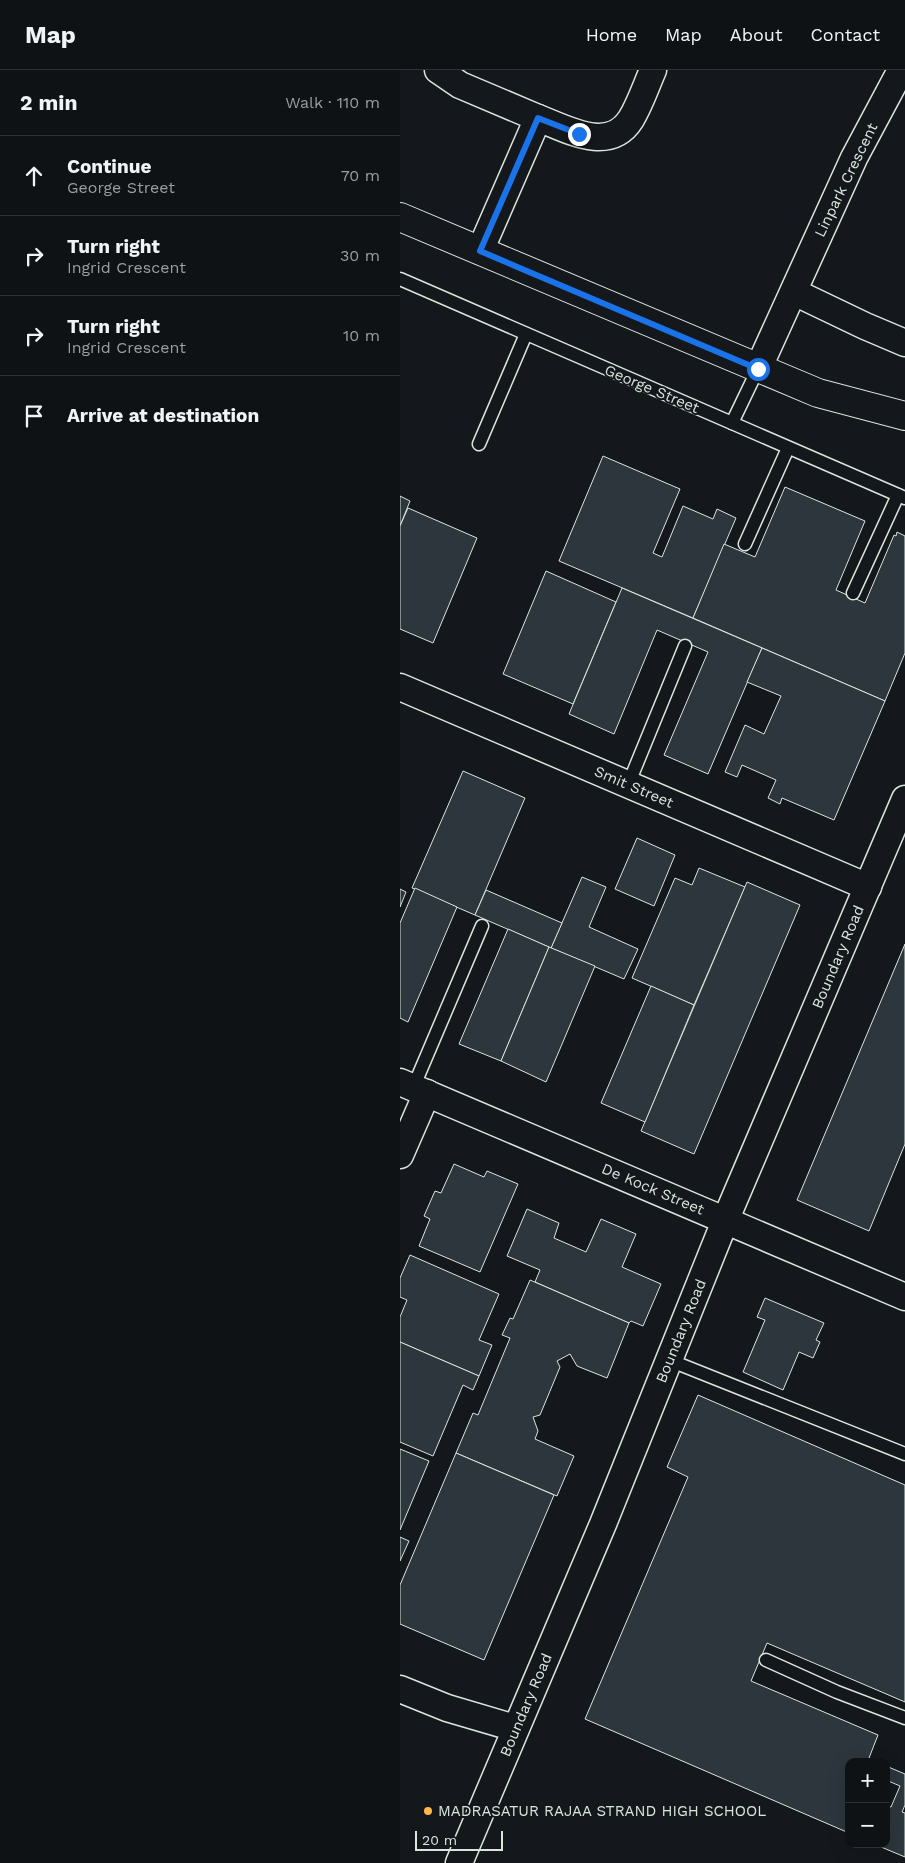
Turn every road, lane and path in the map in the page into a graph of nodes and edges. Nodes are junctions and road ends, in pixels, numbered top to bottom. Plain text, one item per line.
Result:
1 (438, 70) edge
2 (653, 70) edge
3 (901, 70) edge
4 (538, 118) junction
5 (400, 217) edge
6 (480, 251) junction
7 (400, 279) edge
8 (794, 292) junction
9 (526, 334) junction
10 (905, 343) edge
11 (758, 369) junction
12 (905, 416) edge
13 (732, 423) junction
14 (479, 444) dead end
15 (788, 448) junction
16 (902, 497) edge
17 (745, 544) dead end
18 (852, 593) dead end
19 (685, 646) dead end
20 (400, 687) edge
21 (628, 785) junction
22 (905, 799) edge
23 (868, 887) junction
24 (482, 926) dead end
25 (413, 1087) edge
26 (400, 1156) edge
27 (725, 1221) junction
28 (905, 1297) edge
29 (669, 1360) junction
30 (905, 1454) edge
31 (766, 1660) dead end
32 (400, 1689) edge
33 (905, 1718) edge
34 (515, 1728) junction
35 (458, 1863) edge

1 - 4 street
2 - 4 street
3 - 8 street, Linpark Crescent
4 - 6 street
5 - 6 street
6 - 11 street
7 - 9 lane, George Street
8 - 10 street
8 - 11 street, Linpark Crescent
9 - 13 lane, George Street
9 - 14 lane
11 - 12 street
11 - 13 lane
13 - 15 lane, George Street
15 - 16 lane, George Street
15 - 17 lane
16 - 18 lane
19 - 21 lane
20 - 21 street, Smit Street
21 - 23 street, Smit Street
22 - 23 street, Boundary Road
23 - 27 street, Boundary Road
24 - 25 lane
25 - 26 street
25 - 27 street, De Kock Street
27 - 28 street, De Kock Street
27 - 29 street, Boundary Road
29 - 30 lane
29 - 34 street, Boundary Road
31 - 33 lane
32 - 34 street
34 - 35 street, Boundary Road

